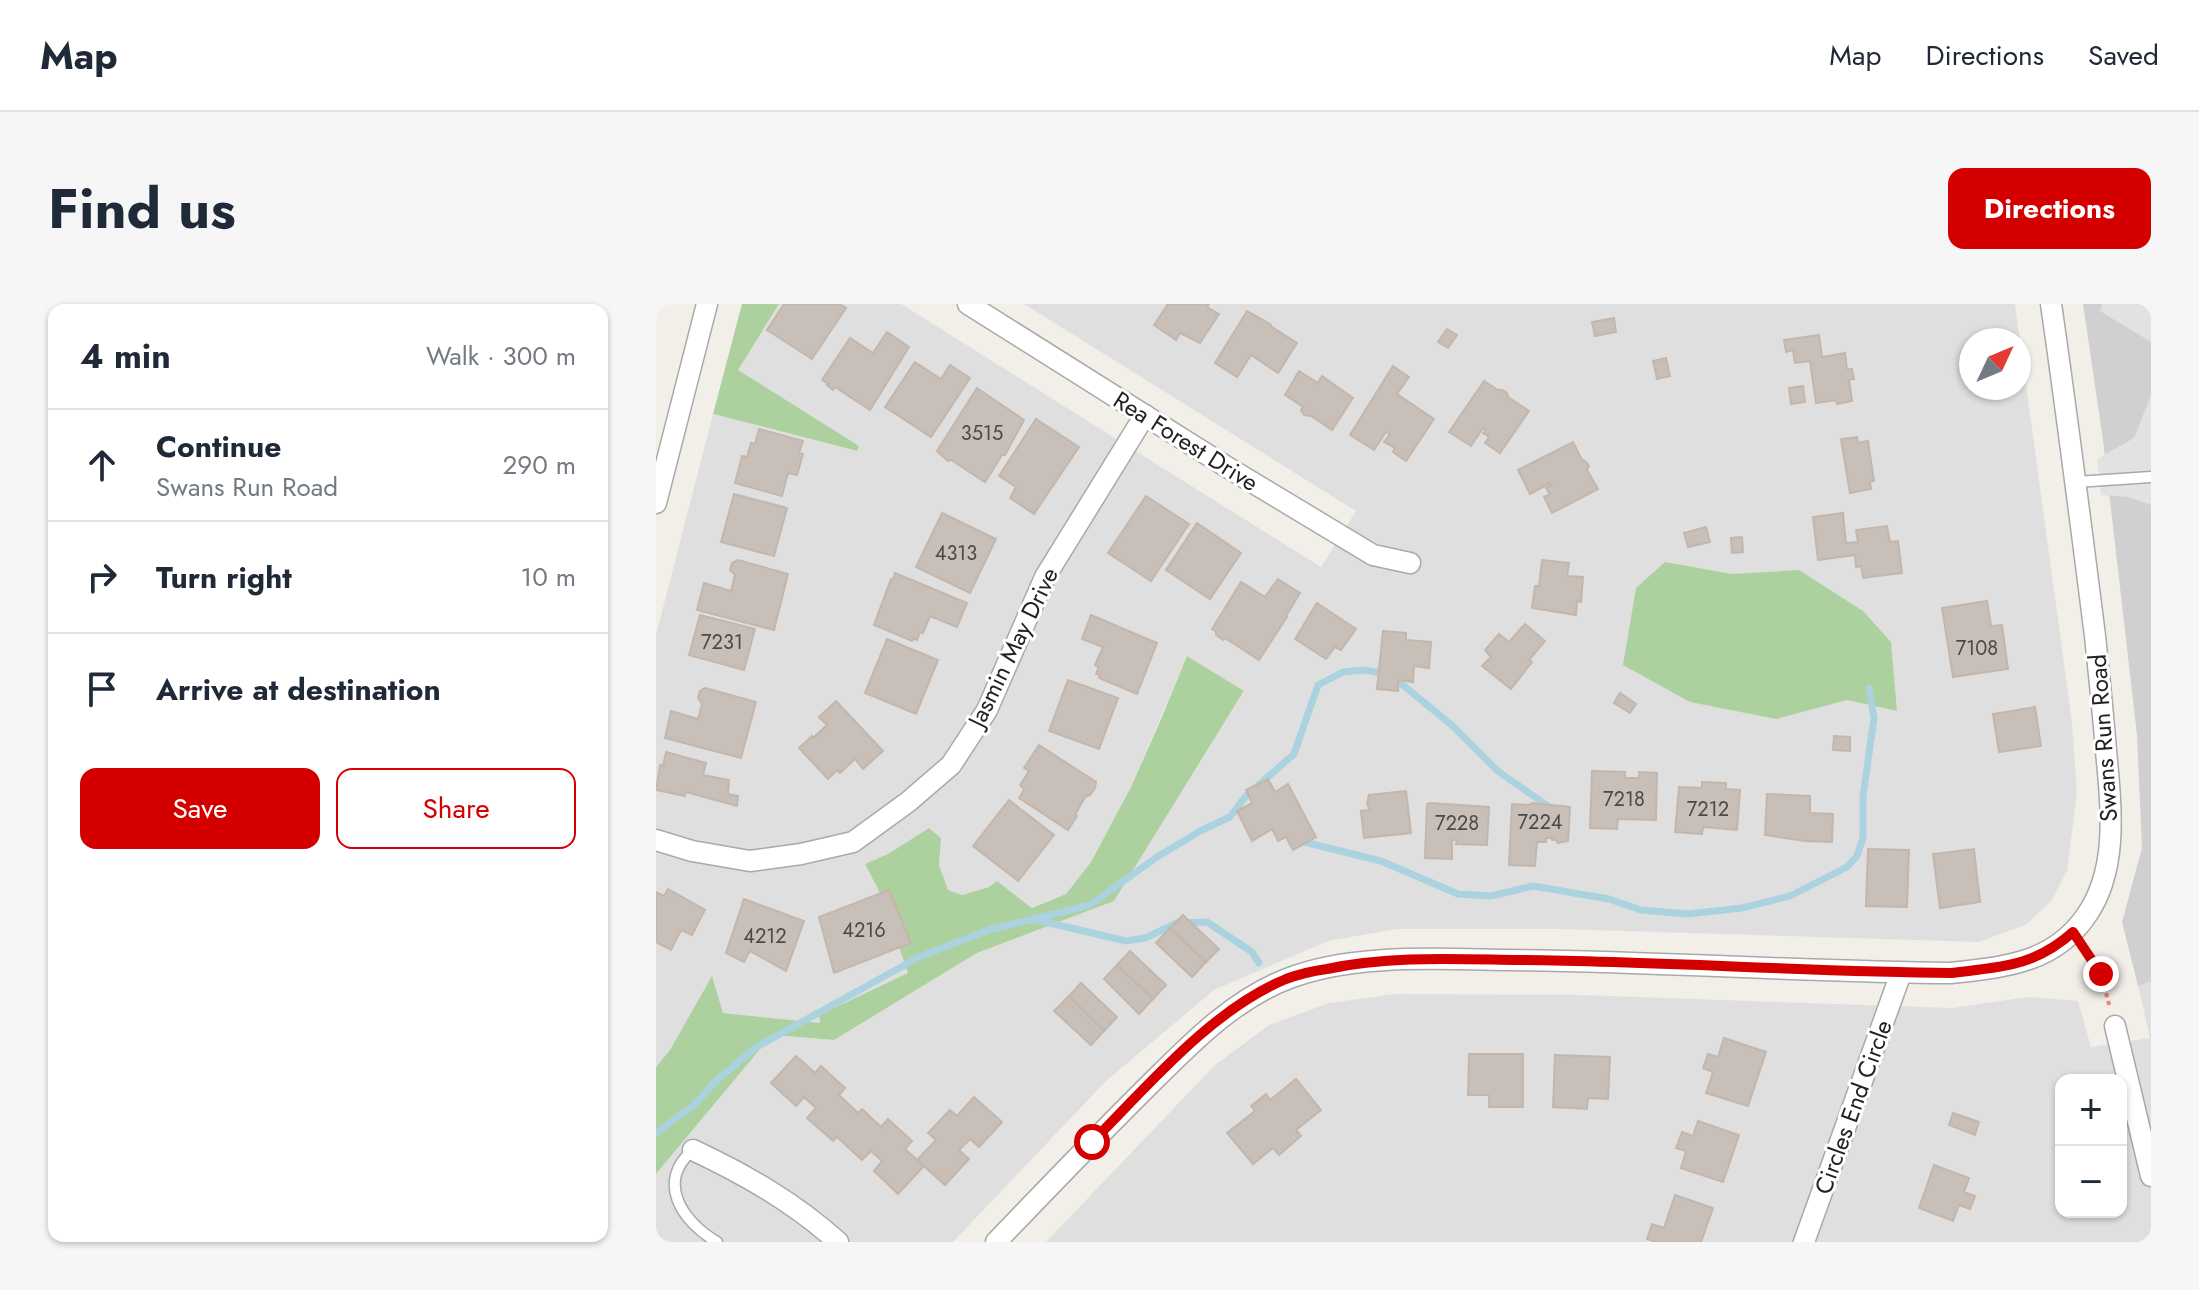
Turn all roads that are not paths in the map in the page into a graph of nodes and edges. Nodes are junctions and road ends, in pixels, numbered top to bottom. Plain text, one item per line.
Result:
1 (707, 304) edge
2 (968, 304) edge
3 (2051, 304) edge
4 (1145, 415) junction
5 (2151, 477) edge
6 (2076, 482) junction
7 (656, 503) edge
8 (1410, 563) dead end
9 (656, 840) edge
10 (1901, 973) junction
11 (2115, 1026) road end
12 (693, 1150) joint
13 (2151, 1176) edge
14 (829, 1239) edge
15 (717, 1242) edge
16 (996, 1242) edge
17 (1804, 1242) edge

1 - 7 street
2 - 4 street, Rea Forest Drive
3 - 6 street, Swans Run Road
4 - 8 street, Rea Forest Drive
4 - 9 street, Jasmin May Drive
5 - 6 lane
6 - 10 street, Swans Run Road
10 - 16 street, Swans Run Road
10 - 17 street, Circles End Circle
11 - 13 street
12 - 14 street
12 - 15 lane

